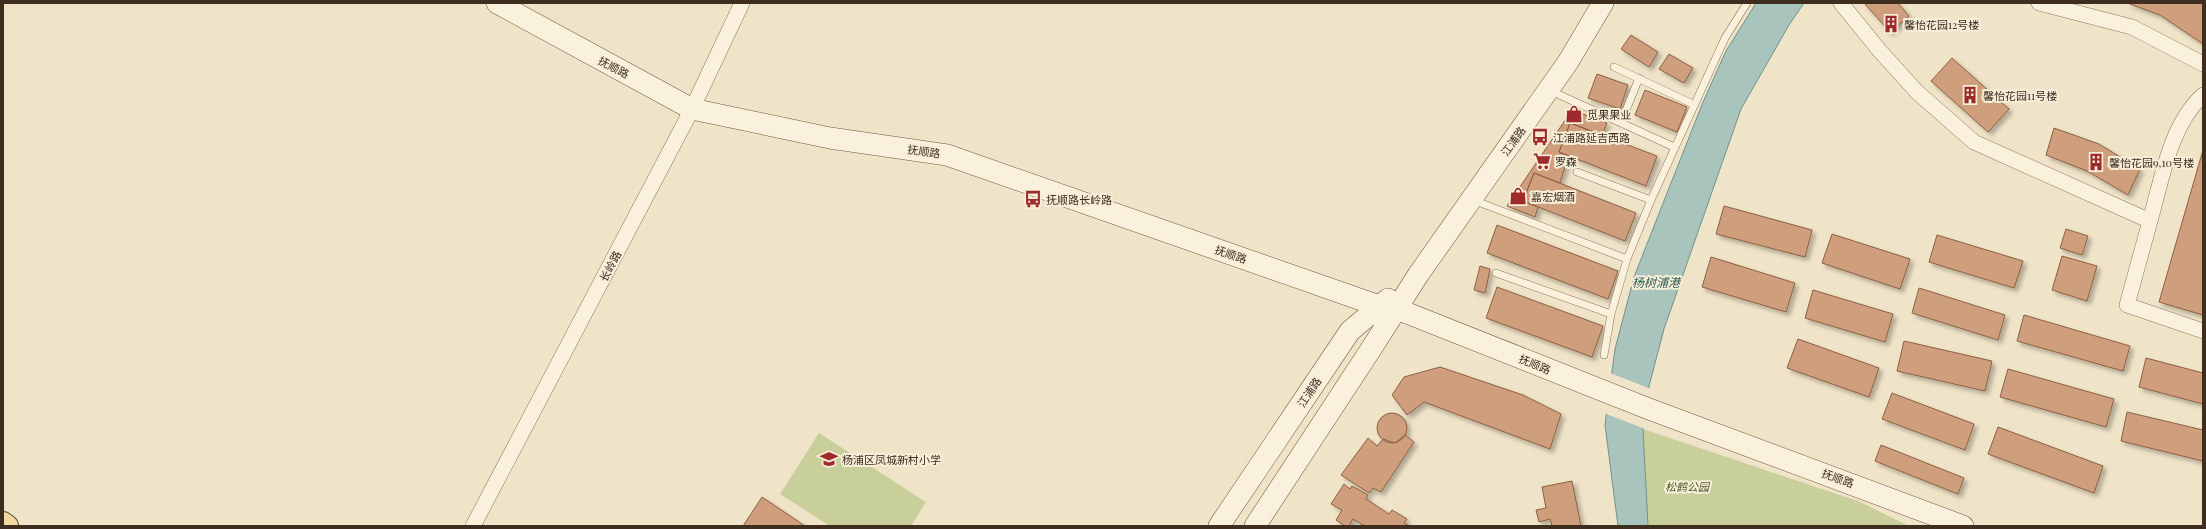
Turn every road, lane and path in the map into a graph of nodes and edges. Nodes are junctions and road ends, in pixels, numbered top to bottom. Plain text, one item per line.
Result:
1 (497, 3) edge
2 (742, 3) edge
3 (1603, 3) edge
4 (1748, 3) edge
5 (1841, 3) edge
6 (2049, 5) edge
7 (2203, 64) edge
8 (1614, 67) dead end
9 (1639, 78) junction
10 (1549, 90) junction
11 (2203, 95) edge
12 (1693, 104) junction
13 (692, 109) junction
14 (1621, 123) junction
15 (1674, 147) junction
16 (1577, 172) dead end
17 (1471, 199) junction
18 (1651, 200) junction
19 (2150, 221) junction
20 (1627, 259) junction
21 (1496, 273) dead end
22 (1388, 307) junction
23 (1611, 314) junction
24 (2203, 331) edge
25 (1604, 355) dead end
26 (3, 523) edge
27 (7, 526) edge
28 (473, 526) edge
29 (1219, 526) edge
30 (1255, 526) edge
31 (1963, 526) edge

1 - 13 street, 抚顺路
2 - 13 street, 长岭路
3 - 10 street, 江浦路
4 - 12 lane
5 - 19 street
6 - 7 street
8 - 9 lane
9 - 12 lane
9 - 14 lane
10 - 14 lane
10 - 17 street, 江浦路
11 - 19 street
12 - 15 lane
13 - 22 street, 抚顺路
13 - 28 street, 长岭路
14 - 15 lane
15 - 18 lane
16 - 18 lane
17 - 20 lane
17 - 22 street, 江浦路
18 - 20 lane
19 - 24 street
20 - 23 lane
21 - 23 lane
22 - 29 street, 江浦路
22 - 30 street, 江浦路
22 - 31 street, 抚顺路
23 - 25 lane
26 - 27 main road

